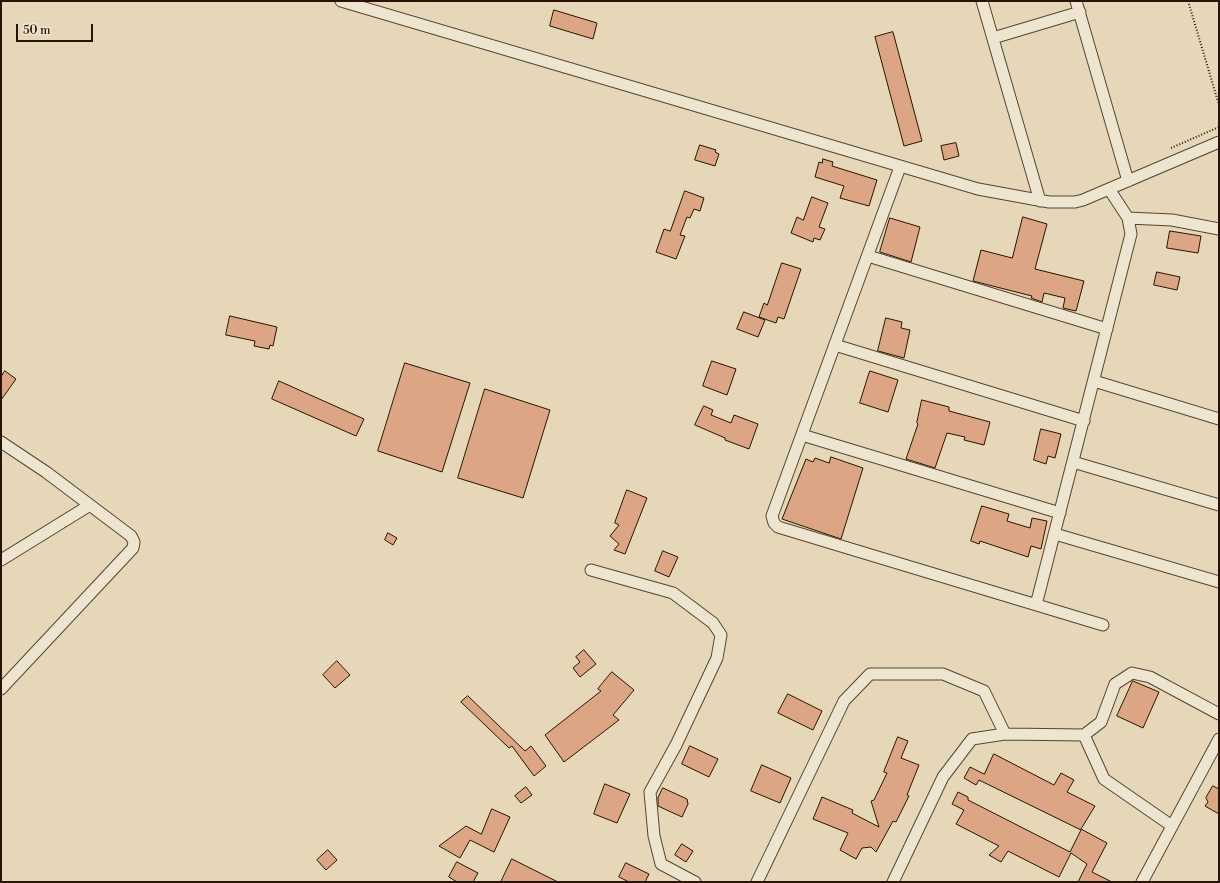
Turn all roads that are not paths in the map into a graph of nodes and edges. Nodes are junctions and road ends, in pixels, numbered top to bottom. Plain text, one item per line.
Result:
1 (342, 1) edge
2 (982, 1) edge
3 (1076, 1) edge
4 (1080, 12) junction
5 (993, 38) junction
6 (1219, 142) edge
7 (900, 167) junction
8 (1128, 181) junction
9 (1109, 189) junction
10 (1040, 201) junction
11 (1128, 218) junction
12 (1219, 229) edge
13 (868, 256) junction
14 (1107, 329) junction
15 (835, 345) junction
16 (1094, 381) junction
17 (1219, 419) edge
18 (1084, 420) junction
19 (802, 435) junction
20 (1, 442) edge
21 (1073, 462) junction
22 (90, 505) junction
23 (1219, 505) edge
24 (1060, 513) junction
25 (1055, 534) junction
26 (1, 560) edge
27 (591, 570) dead end
28 (1219, 582) edge
29 (1036, 605) junction
30 (1103, 625) dead end
31 (1, 690) edge
32 (1219, 714) edge
33 (1005, 734) junction
34 (1084, 735) junction
35 (1219, 739) edge
36 (1172, 826) junction
37 (695, 882) edge
38 (756, 882) edge
39 (893, 882) edge
40 (1142, 882) edge

1 - 7 street
2 - 5 street
3 - 4 street
4 - 5 street
4 - 8 street
5 - 10 street
6 - 8 street
7 - 10 street
7 - 13 street
8 - 9 street
9 - 10 street
9 - 11 street
11 - 12 street
11 - 14 street
13 - 14 street
13 - 15 street
14 - 16 street
15 - 18 street
15 - 19 street
16 - 17 street
16 - 18 street
18 - 21 street
19 - 24 street
19 - 29 street
20 - 22 street
21 - 23 street
21 - 24 street
22 - 26 street
22 - 31 street
24 - 25 street
25 - 28 street
25 - 29 street
27 - 37 street
29 - 30 street
32 - 34 street
33 - 34 street
33 - 38 street
33 - 39 street
34 - 36 street
35 - 36 street
36 - 40 street

